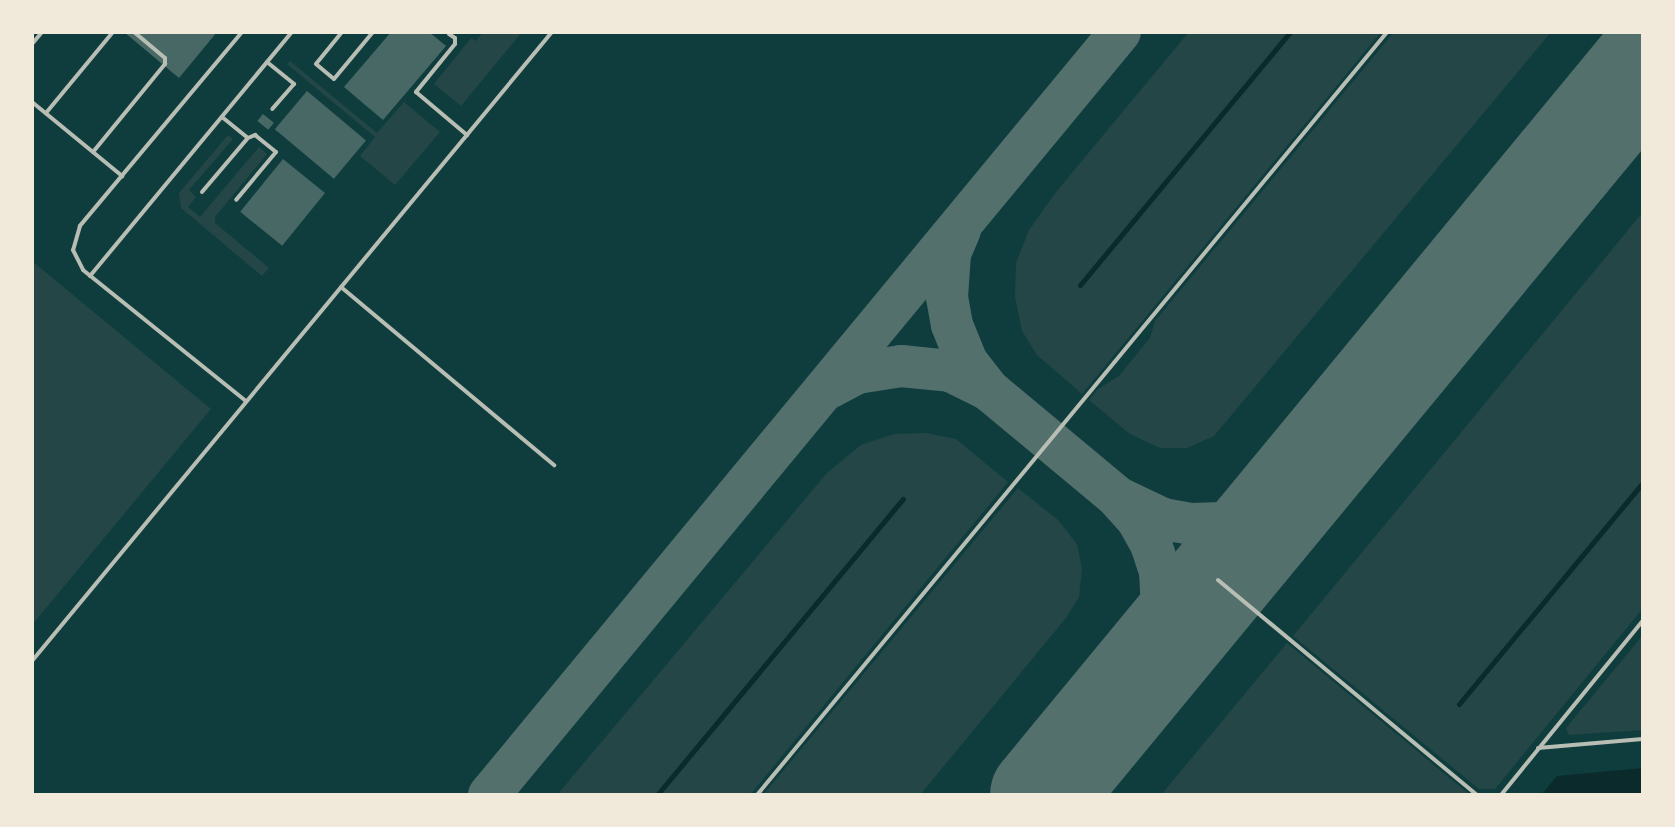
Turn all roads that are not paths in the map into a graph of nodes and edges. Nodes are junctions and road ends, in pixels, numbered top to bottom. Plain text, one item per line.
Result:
1 (42, 32) edge
2 (113, 32) edge
3 (134, 32) edge
4 (242, 32) edge
5 (292, 32) edge
6 (342, 32) edge
7 (373, 32) edge
8 (552, 32) edge
9 (1387, 32) edge
10 (449, 34) edge
11 (32, 44) edge
12 (267, 62) junction
13 (32, 102) edge
14 (272, 109) dead end
15 (46, 113) junction
16 (222, 117) junction
17 (467, 135) junction
18 (248, 138) junction
19 (93, 152) junction
20 (122, 176) junction
21 (202, 192) dead end
22 (236, 200) dead end
23 (90, 276) junction
24 (341, 287) junction
25 (247, 401) junction
26 (554, 465) dead end
27 (1218, 580) dead end
28 (1643, 620) edge
29 (32, 661) edge
30 (1643, 739) edge
31 (1538, 748) junction
32 (757, 795) edge
33 (1477, 795) edge
34 (1501, 795) edge

1 - 11 lane
2 - 15 lane
3 - 19 lane
4 - 20 lane
5 - 12 lane
6 - 7 lane
8 - 17 lane
9 - 32 lane
10 - 17 lane
12 - 14 lane
12 - 16 lane
13 - 15 lane
15 - 19 lane
16 - 18 lane
16 - 23 lane
17 - 24 lane
18 - 21 lane
18 - 22 lane
19 - 20 lane
20 - 23 lane
23 - 25 lane
24 - 25 lane
24 - 26 lane
25 - 29 lane
27 - 33 lane
28 - 31 lane
30 - 31 lane
31 - 34 lane

